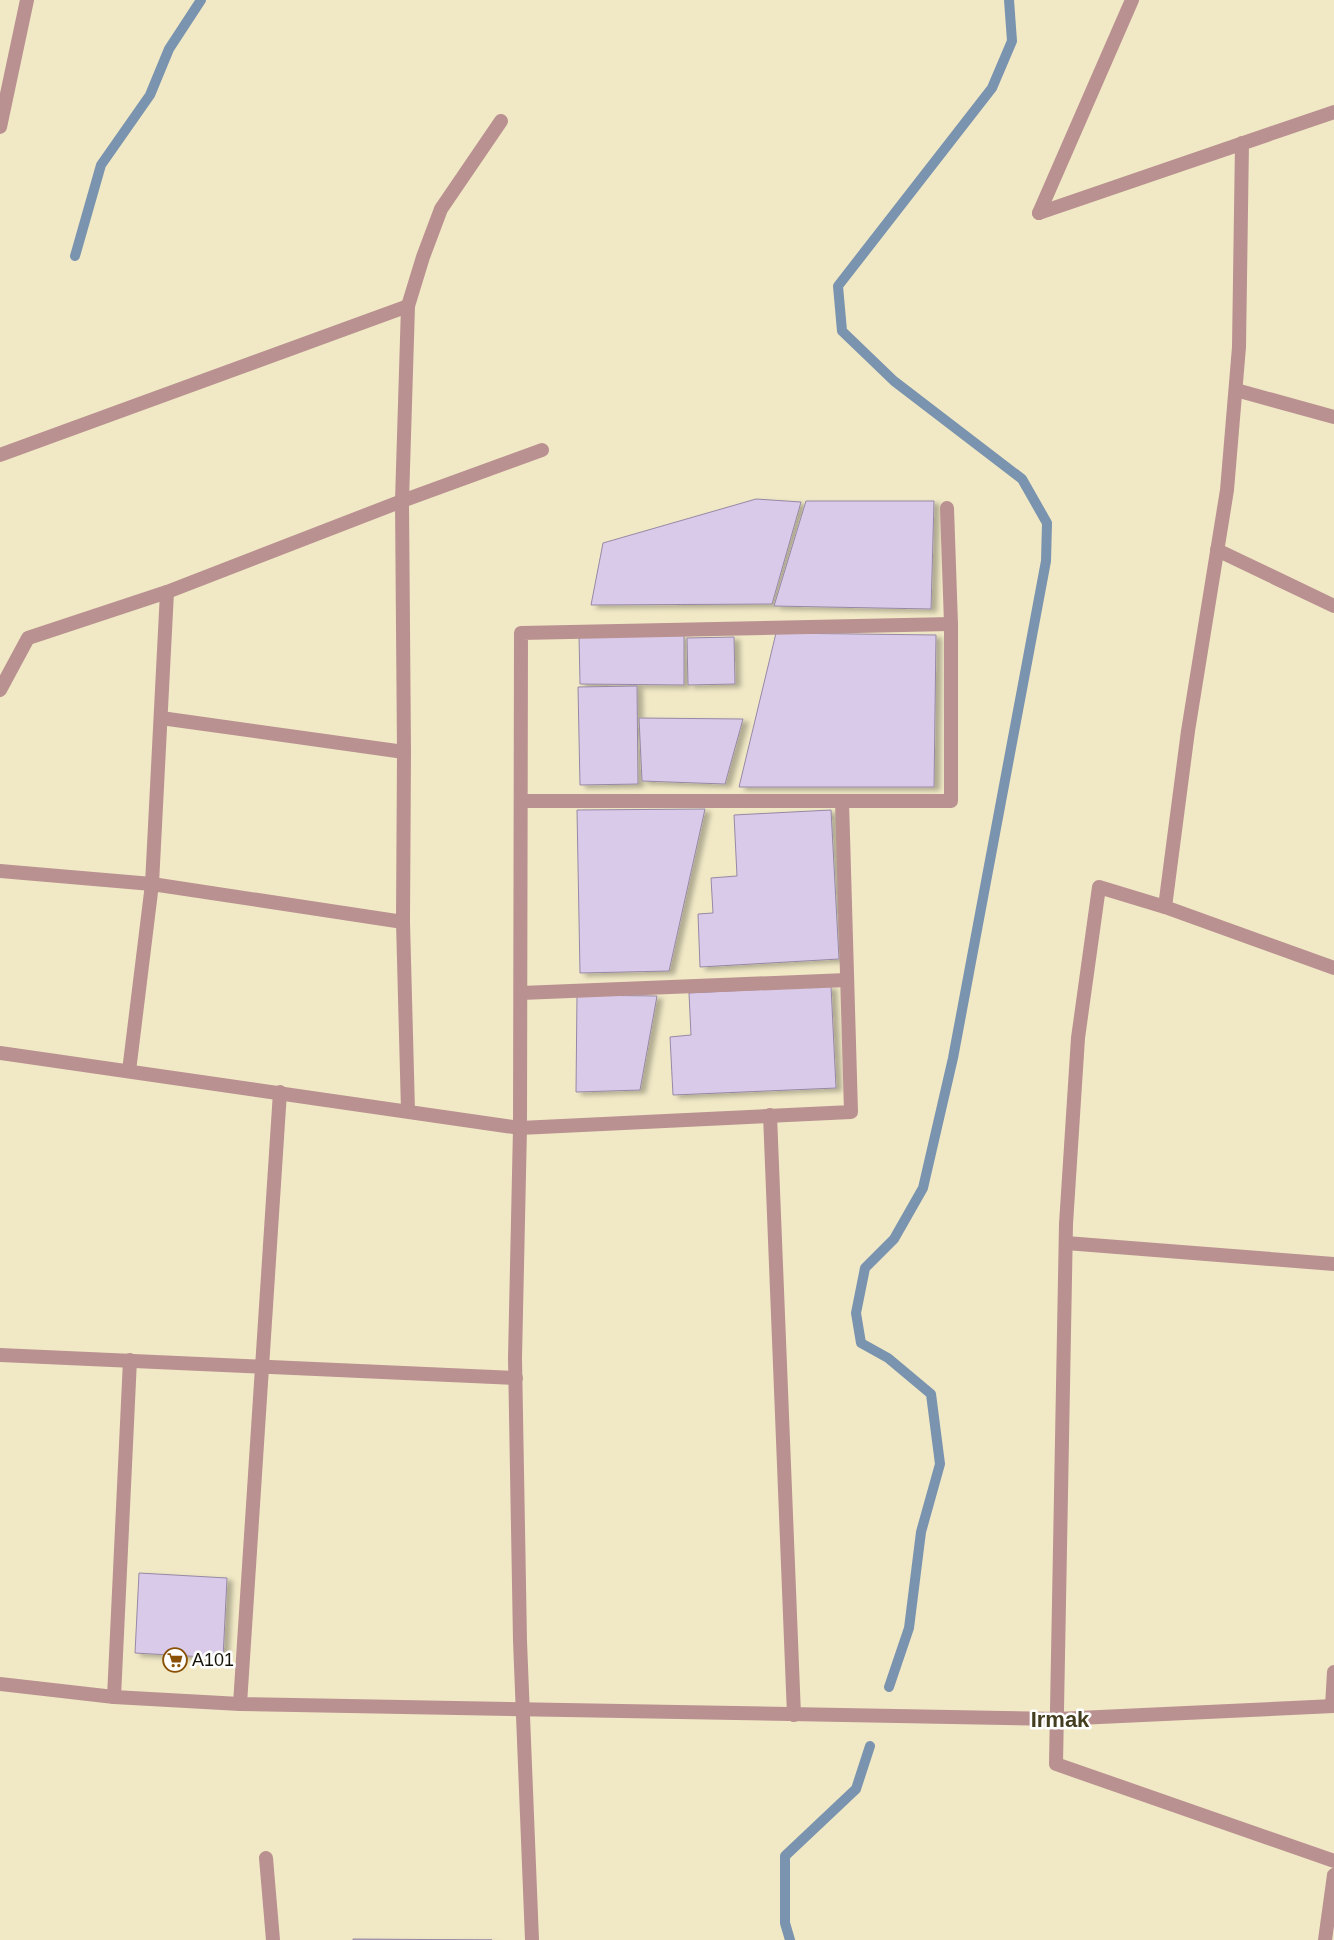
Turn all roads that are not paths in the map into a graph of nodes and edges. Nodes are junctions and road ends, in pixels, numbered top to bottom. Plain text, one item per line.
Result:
1 (27, 0) edge
2 (1132, 0) edge
3 (1334, 112) edge
4 (500, 121) dead end
5 (0, 127) edge
6 (1242, 143) junction
7 (408, 306) junction
8 (1236, 390) junction
9 (1334, 417) edge
10 (542, 450) dead end
11 (0, 455) edge
12 (402, 501) junction
13 (947, 508) dead end
14 (1217, 550) junction
15 (167, 592) junction
16 (1334, 606) edge
17 (950, 624) junction
18 (0, 690) edge
19 (161, 718) junction
20 (404, 752) junction
21 (522, 801) junction
22 (842, 801) junction
23 (0, 871) edge
24 (152, 884) junction
25 (1165, 907) junction
26 (403, 922) junction
27 (1334, 968) edge
28 (848, 980) junction
29 (521, 993) junction
30 (0, 1053) edge
31 (129, 1071) junction
32 (280, 1092) junction
33 (408, 1111) junction
34 (770, 1115) junction
35 (520, 1128) junction
36 (1066, 1243) junction
37 (1334, 1264) edge
38 (0, 1355) edge
39 (130, 1360) junction
40 (261, 1366) junction
41 (516, 1378) junction
42 (1334, 1672) edge
43 (0, 1684) edge
44 (114, 1697) junction
45 (240, 1704) junction
46 (1333, 1706) edge
47 (523, 1710) junction
48 (794, 1715) junction
49 (1057, 1719) junction
50 (266, 1858) dead end
51 (1334, 1862) edge
52 (1334, 1875) edge
53 (273, 1940) edge
54 (532, 1940) edge
55 (1325, 1940) edge

1 - 5 street
2 - 6 street
3 - 6 street
4 - 7 street
6 - 8 street
7 - 11 street
7 - 12 street
8 - 9 street
8 - 14 street
10 - 12 street
12 - 15 street
12 - 20 street
13 - 17 street
14 - 16 street
14 - 25 street
15 - 18 street
15 - 19 street
17 - 21 street
17 - 22 street
19 - 20 street
19 - 24 street
20 - 26 street
21 - 22 street
21 - 29 street
22 - 28 street
23 - 24 street
24 - 26 street
24 - 31 street
25 - 27 street
25 - 36 street
26 - 33 street
28 - 29 street
28 - 34 street
29 - 35 street
30 - 31 street
31 - 32 street
32 - 33 street
32 - 40 street
33 - 35 street
34 - 35 street
34 - 48 street
35 - 41 street
36 - 37 street
36 - 49 street
38 - 39 street
39 - 40 street
39 - 44 street
40 - 41 street
40 - 45 street
41 - 47 street
42 - 46 street
43 - 44 street
44 - 45 street
45 - 47 street
46 - 49 street
47 - 48 street
47 - 54 street
48 - 49 street
49 - 51 street
50 - 53 street
52 - 55 street

